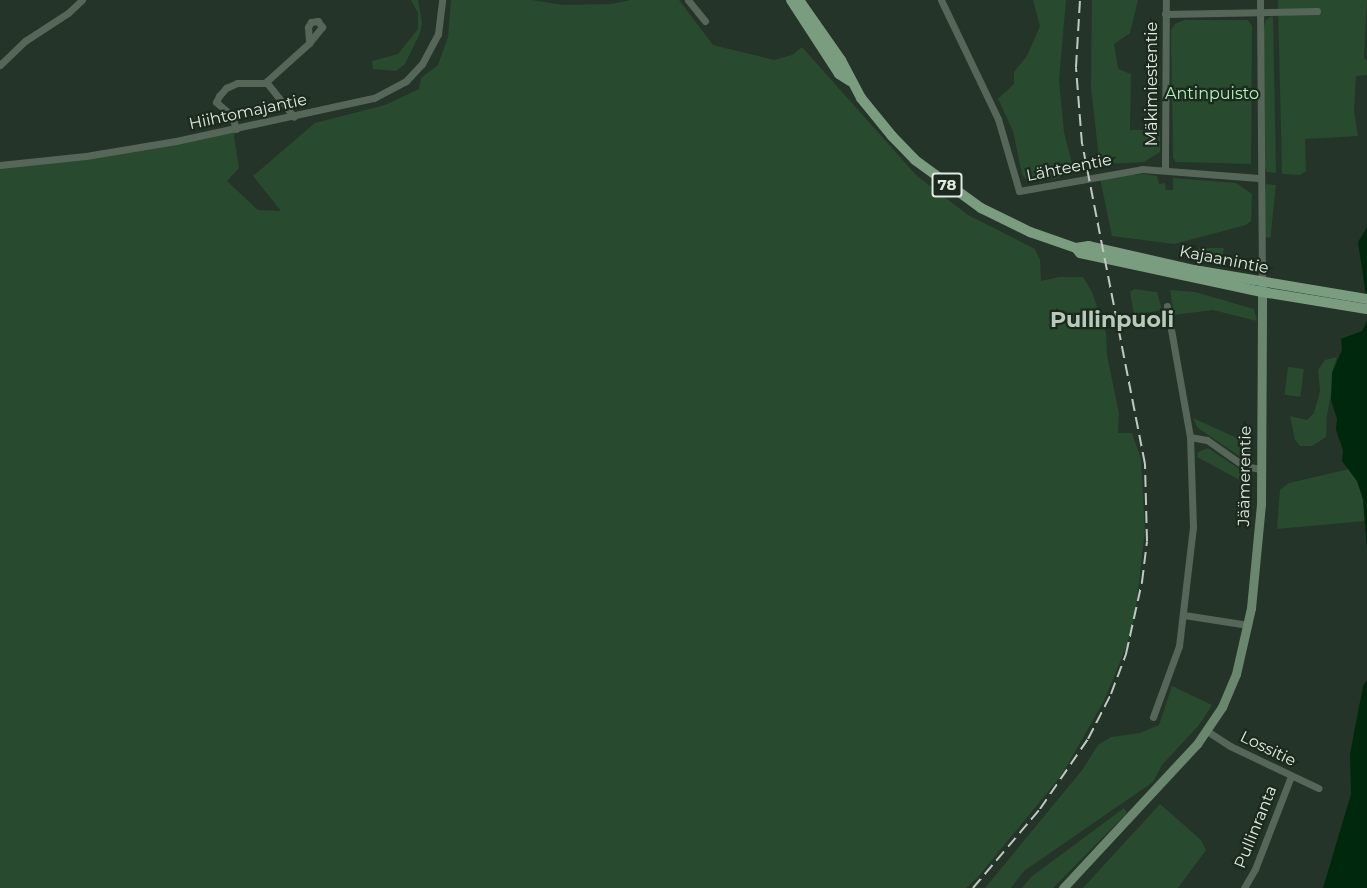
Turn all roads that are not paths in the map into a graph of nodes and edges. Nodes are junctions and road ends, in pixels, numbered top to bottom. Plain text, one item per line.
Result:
1 (82, 0) edge
2 (442, 0) edge
3 (688, 0) edge
4 (791, 0) edge
5 (800, 0) edge
6 (941, 0) edge
7 (1166, 0) edge
8 (1260, 0) edge
9 (1317, 11) dead end
10 (1165, 14) junction
11 (1260, 14) junction
12 (705, 21) dead end
13 (309, 43) dead end
14 (0, 65) edge
15 (850, 81) junction
16 (267, 83) junction
17 (294, 117) junction
18 (236, 129) junction
19 (0, 164) edge
20 (1166, 169) junction
21 (1259, 178) junction
22 (1262, 287) junction
23 (1334, 298) junction
24 (1367, 299) edge
25 (1167, 306) dead end
26 (1367, 309) edge
27 (1190, 437) junction
28 (1260, 469) junction
29 (1184, 615) junction
30 (1248, 625) junction
31 (1153, 717) dead end
32 (1207, 731) junction
33 (1291, 776) junction
34 (1318, 788) dead end
35 (1063, 888) edge
36 (1244, 888) edge

1 - 14 street
2 - 17 street, Hiihtomajantie
3 - 12 street
4 - 15 main road, 78
5 - 15 main road, 78
6 - 20 street, Lähteentie
7 - 10 street, Mäkimiestentie
8 - 11 street, Jäämerentie
9 - 11 street
10 - 11 street
10 - 20 street, Mäkimiestentie
11 - 21 street, Jäämerentie
13 - 16 street
15 - 22 main road, 78
16 - 17 street
16 - 18 street
17 - 18 street, Hiihtomajantie
18 - 19 street, Hiihtomajantie
20 - 21 street, Lähteentie
21 - 22 street, Jäämerentie
22 - 23 main road, 78
22 - 28 main road, Jäämerentie
23 - 24 main road, 78
23 - 26 main road, 78
25 - 27 street
27 - 28 street
27 - 29 street
28 - 30 main road, Jäämerentie
29 - 30 street
29 - 31 street
30 - 32 main road, Jäämerentie
32 - 33 street, Lossitie
32 - 35 main road, Jäämerentie
33 - 34 street, Lossitie
33 - 36 street, Pullinranta

